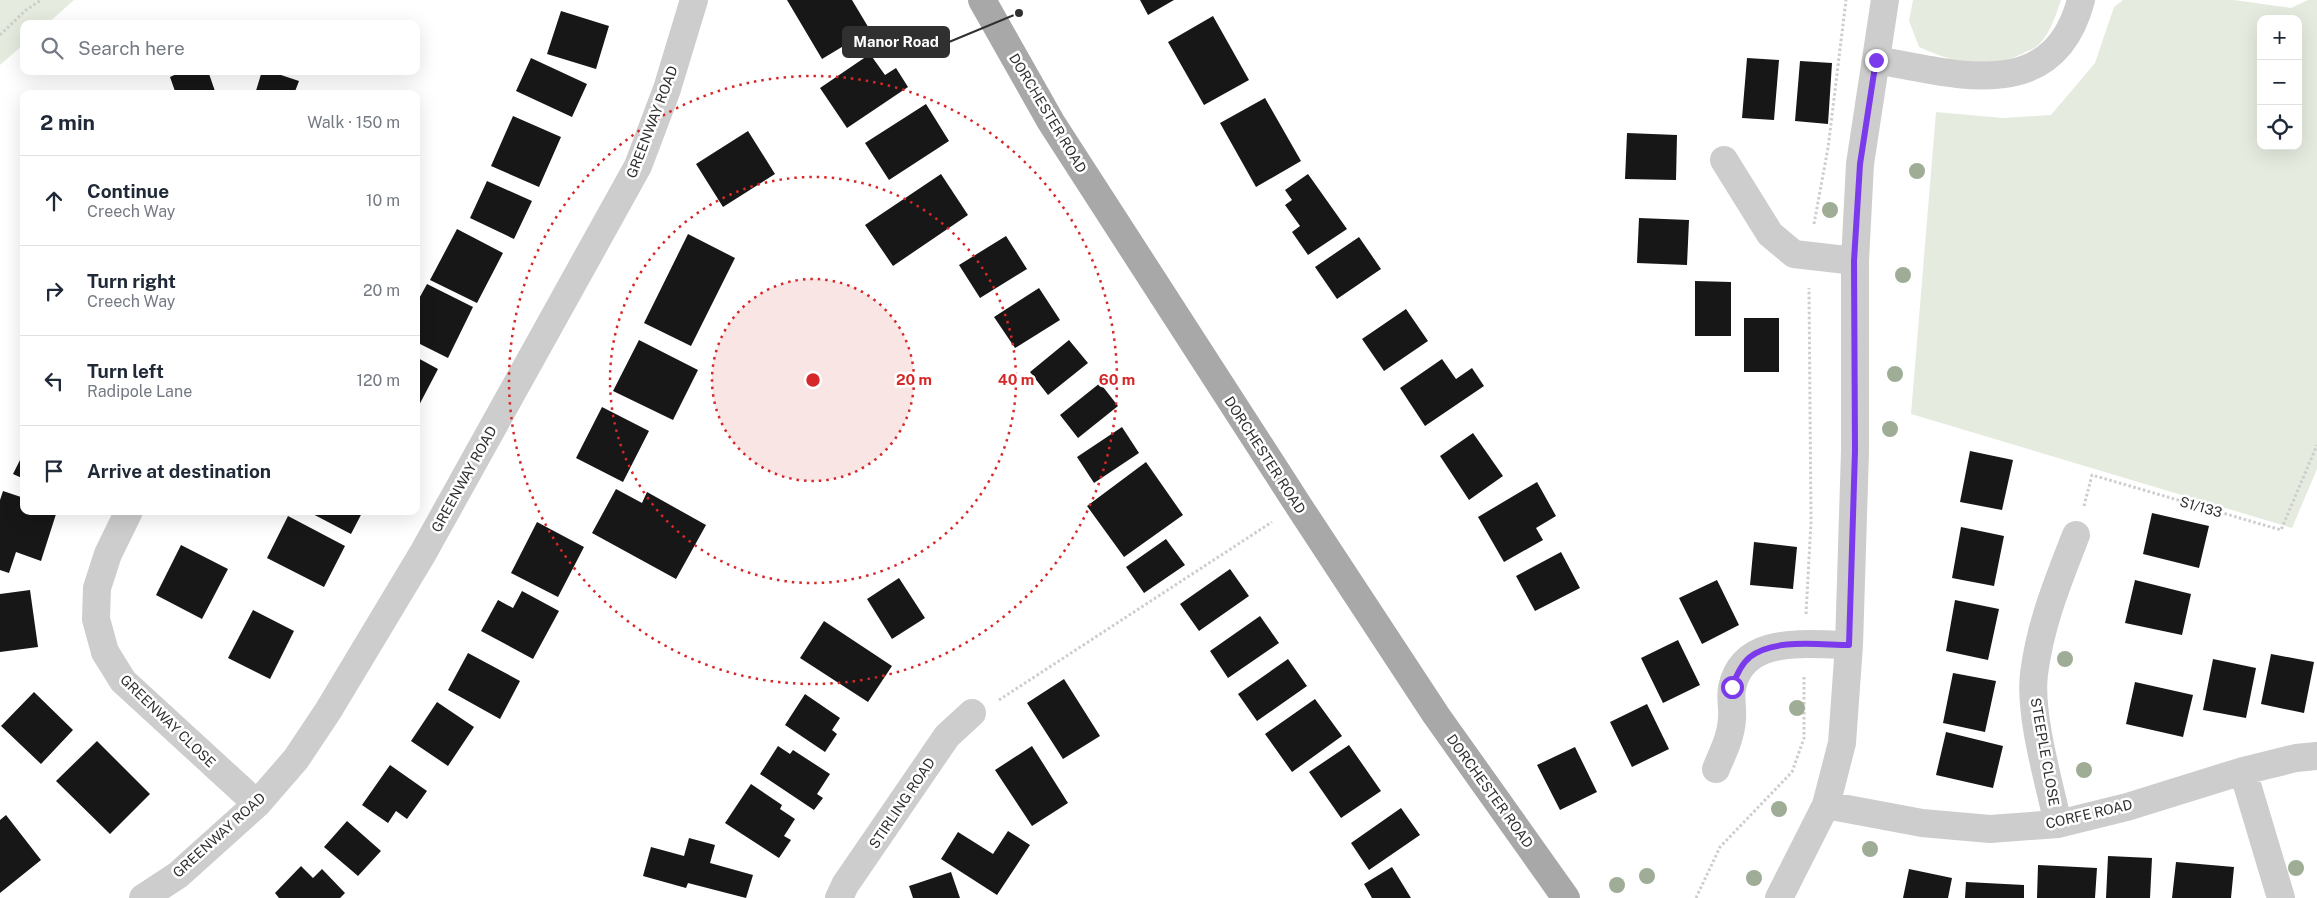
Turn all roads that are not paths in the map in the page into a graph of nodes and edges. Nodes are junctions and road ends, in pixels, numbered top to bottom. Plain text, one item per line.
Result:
1 (694, 0) edge
2 (982, 0) edge
3 (1884, 0) edge
4 (2081, 0) edge
5 (1876, 60) junction
6 (1724, 160) dead end
7 (1854, 261) junction
8 (127, 515) edge
9 (2076, 535) road end
10 (1849, 645) junction
11 (982, 709) road end
12 (2317, 756) edge
13 (1716, 769) dead end
14 (2243, 771) junction
15 (257, 804) junction
16 (1826, 805) junction
17 (2058, 824) junction
18 (1785, 896) edge
19 (143, 898) edge
20 (839, 898) edge
21 (1566, 898) edge
22 (2281, 898) edge

1 - 15 street, GREENWAY ROAD
2 - 21 main road, DORCHESTER ROAD
3 - 5 street
4 - 5 street
5 - 7 street
6 - 7 street
7 - 10 street
8 - 15 street, GREENWAY CLOSE
9 - 17 street, STEEPLE CLOSE
10 - 13 street
10 - 16 street
11 - 20 street, STIRLING ROAD
12 - 14 street, CORFE ROAD
14 - 17 street, CORFE ROAD
14 - 22 street
15 - 19 street, GREENWAY ROAD
16 - 17 street, CORFE ROAD
16 - 18 street

